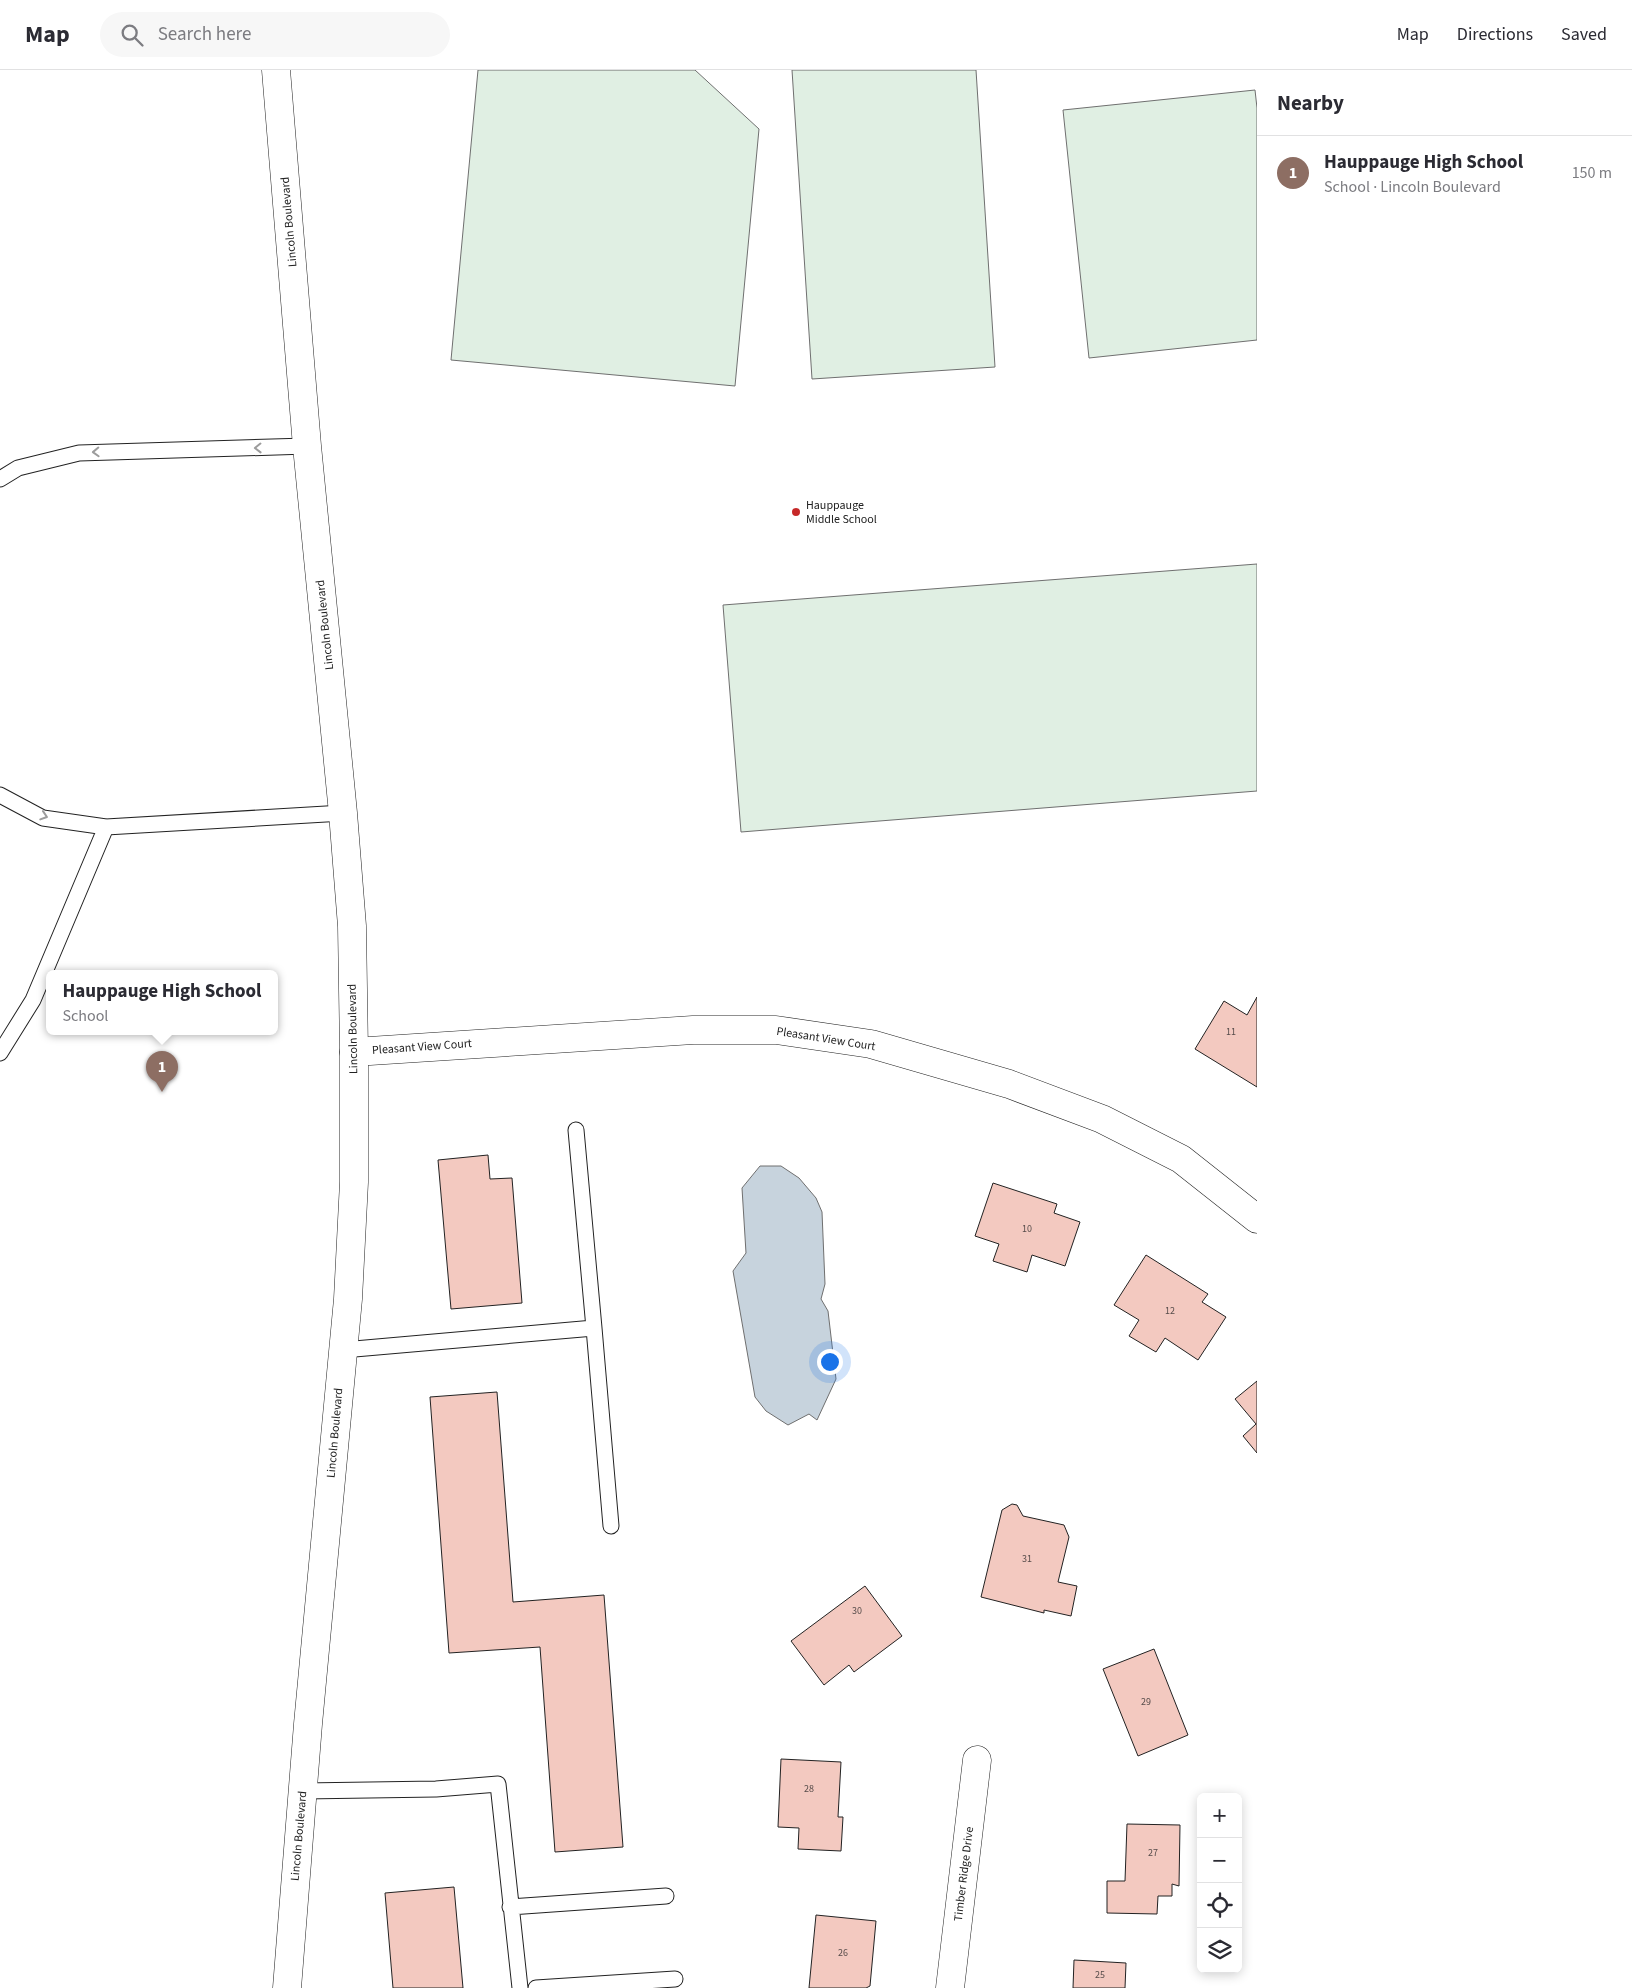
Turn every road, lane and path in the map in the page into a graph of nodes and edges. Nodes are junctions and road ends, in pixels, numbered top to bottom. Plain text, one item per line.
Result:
1 (276, 70) edge
2 (307, 446) junction
3 (0, 479) edge
4 (0, 795) edge
5 (343, 813) junction
6 (106, 827) junction
7 (354, 1052) junction
8 (0, 1053) edge
9 (576, 1130) dead end
10 (1257, 1219) edge
11 (594, 1328) junction
12 (343, 1350) junction
13 (611, 1526) dead end
14 (977, 1760) dead end
15 (303, 1791) junction
16 (666, 1896) dead end
17 (510, 1907) junction
18 (675, 1979) dead end
19 (287, 1988) edge
20 (520, 1988) edge
21 (536, 1988) edge
22 (950, 1988) edge

1 - 2 street, Lincoln Boulevard
2 -> 3 lane
2 - 5 street, Lincoln Boulevard
4 -> 6 lane
5 - 6 lane
5 - 7 street, Lincoln Boulevard
6 - 8 lane
7 - 10 street, Pleasant View Court
7 - 12 street, Lincoln Boulevard
9 - 11 lane
11 - 12 lane
11 - 13 lane
12 - 15 street, Lincoln Boulevard
14 - 22 street, Timber Ridge Drive
15 - 17 lane
15 - 19 street, Lincoln Boulevard
16 - 17 lane
17 - 20 lane
18 - 21 lane

